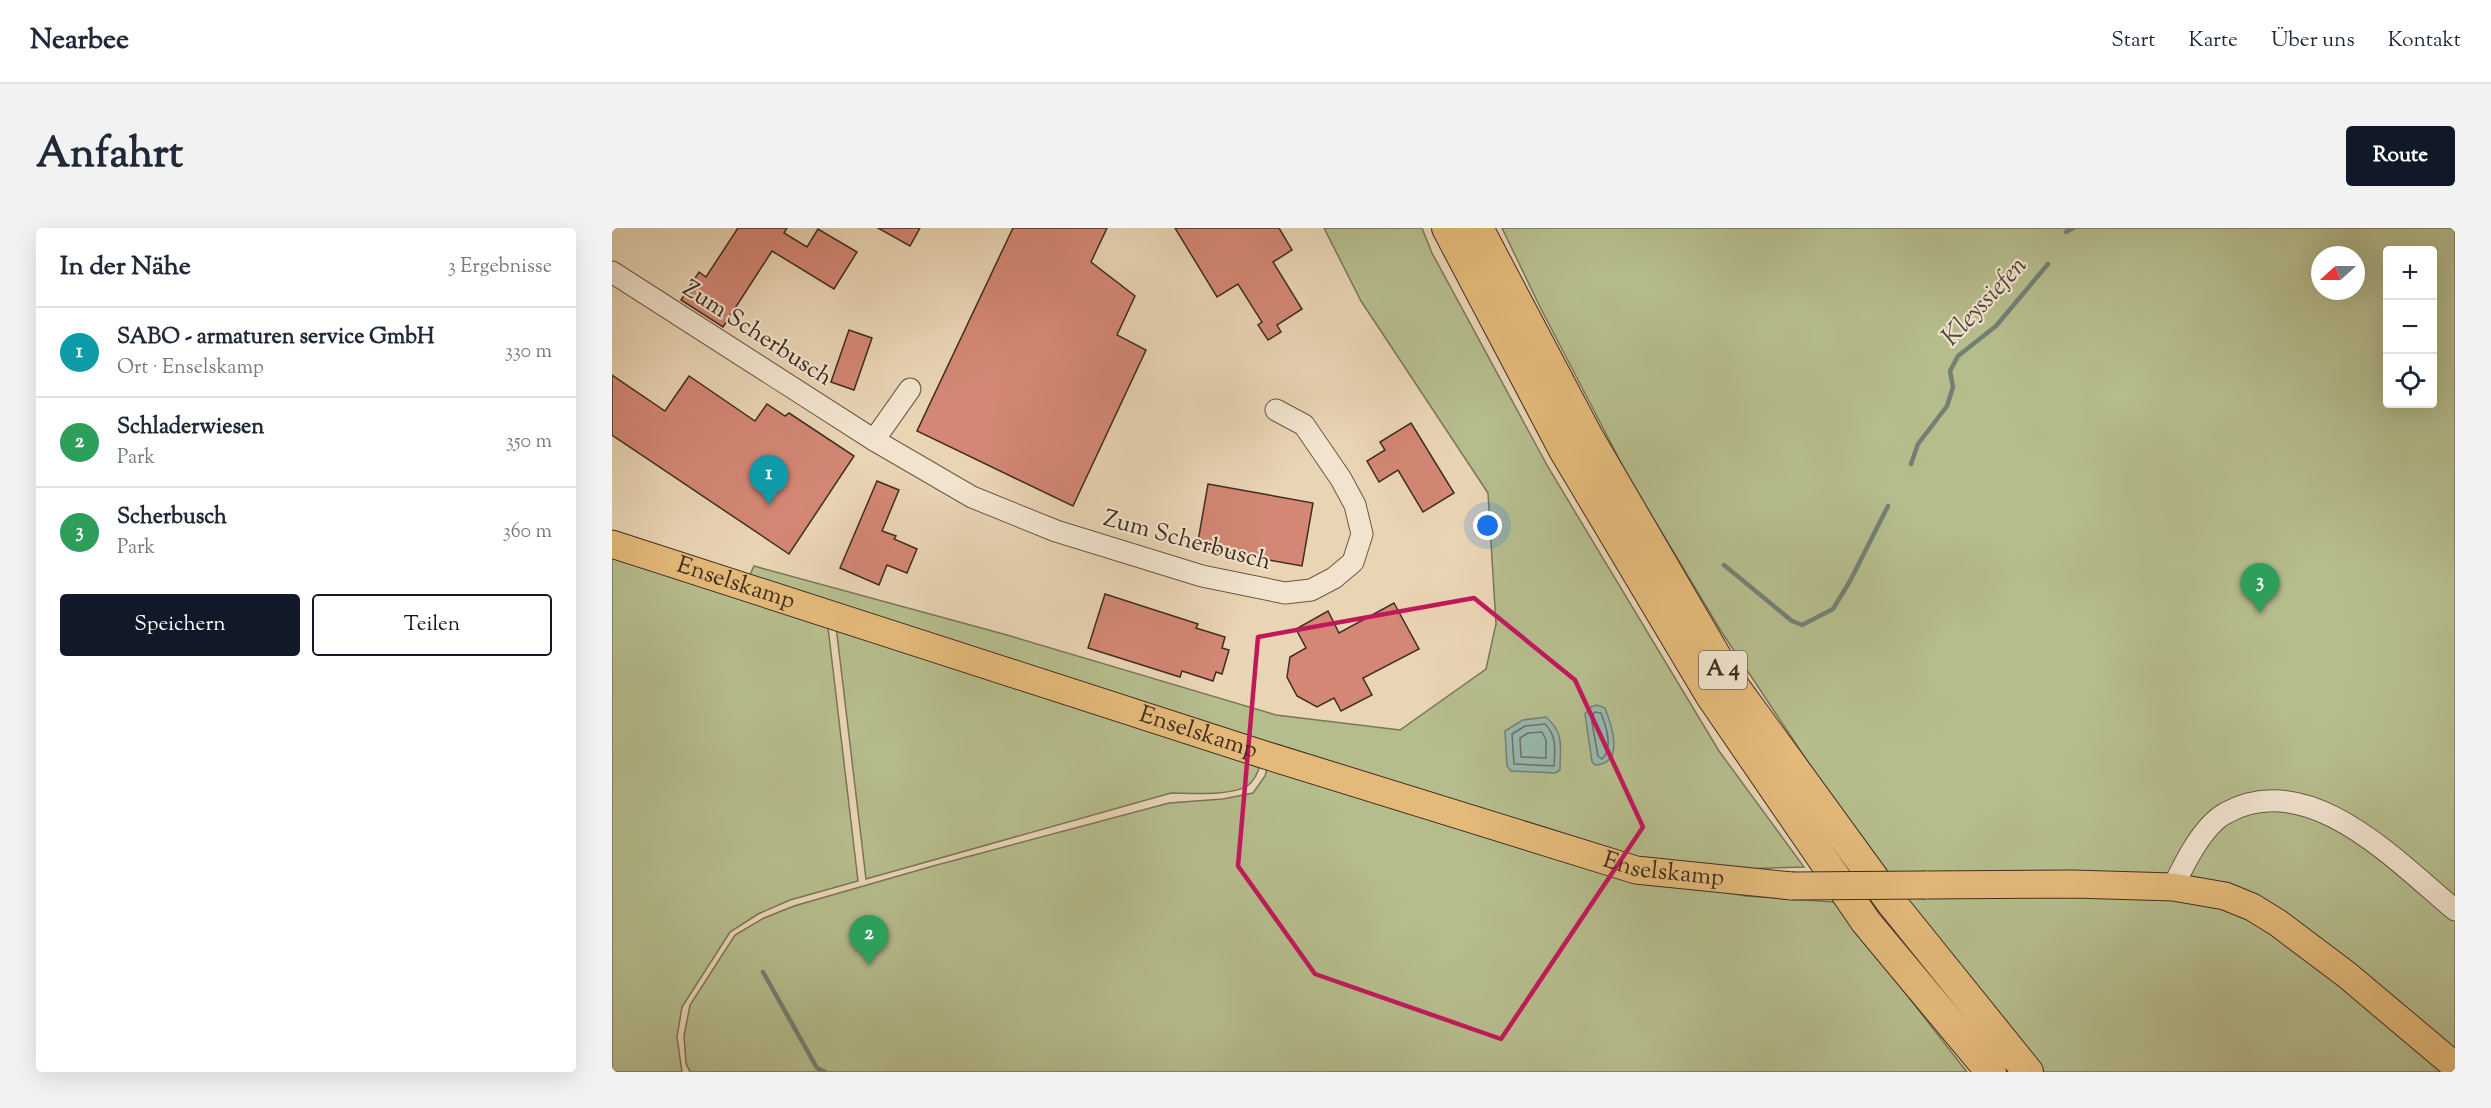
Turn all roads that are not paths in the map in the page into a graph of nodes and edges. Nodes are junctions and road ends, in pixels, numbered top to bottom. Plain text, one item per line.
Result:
1 (1447, 228) edge
2 (1478, 228) edge
3 (612, 272) edge
4 (910, 389) dead end
5 (1276, 410) dead end
6 (874, 440) junction
7 (612, 544) edge
8 (2173, 887) junction
9 (2455, 910) edge
10 (2455, 1066) edge
11 (1990, 1072) edge
12 (2028, 1072) edge

1 - 11 highway, A 4
2 - 12 highway, A 4
3 - 6 street, Zum Scherbusch
4 - 6 street
5 - 6 street, Zum Scherbusch
7 - 8 main road, Enselskamp, bridge
8 - 9 street
8 - 10 main road, Enselskamp

